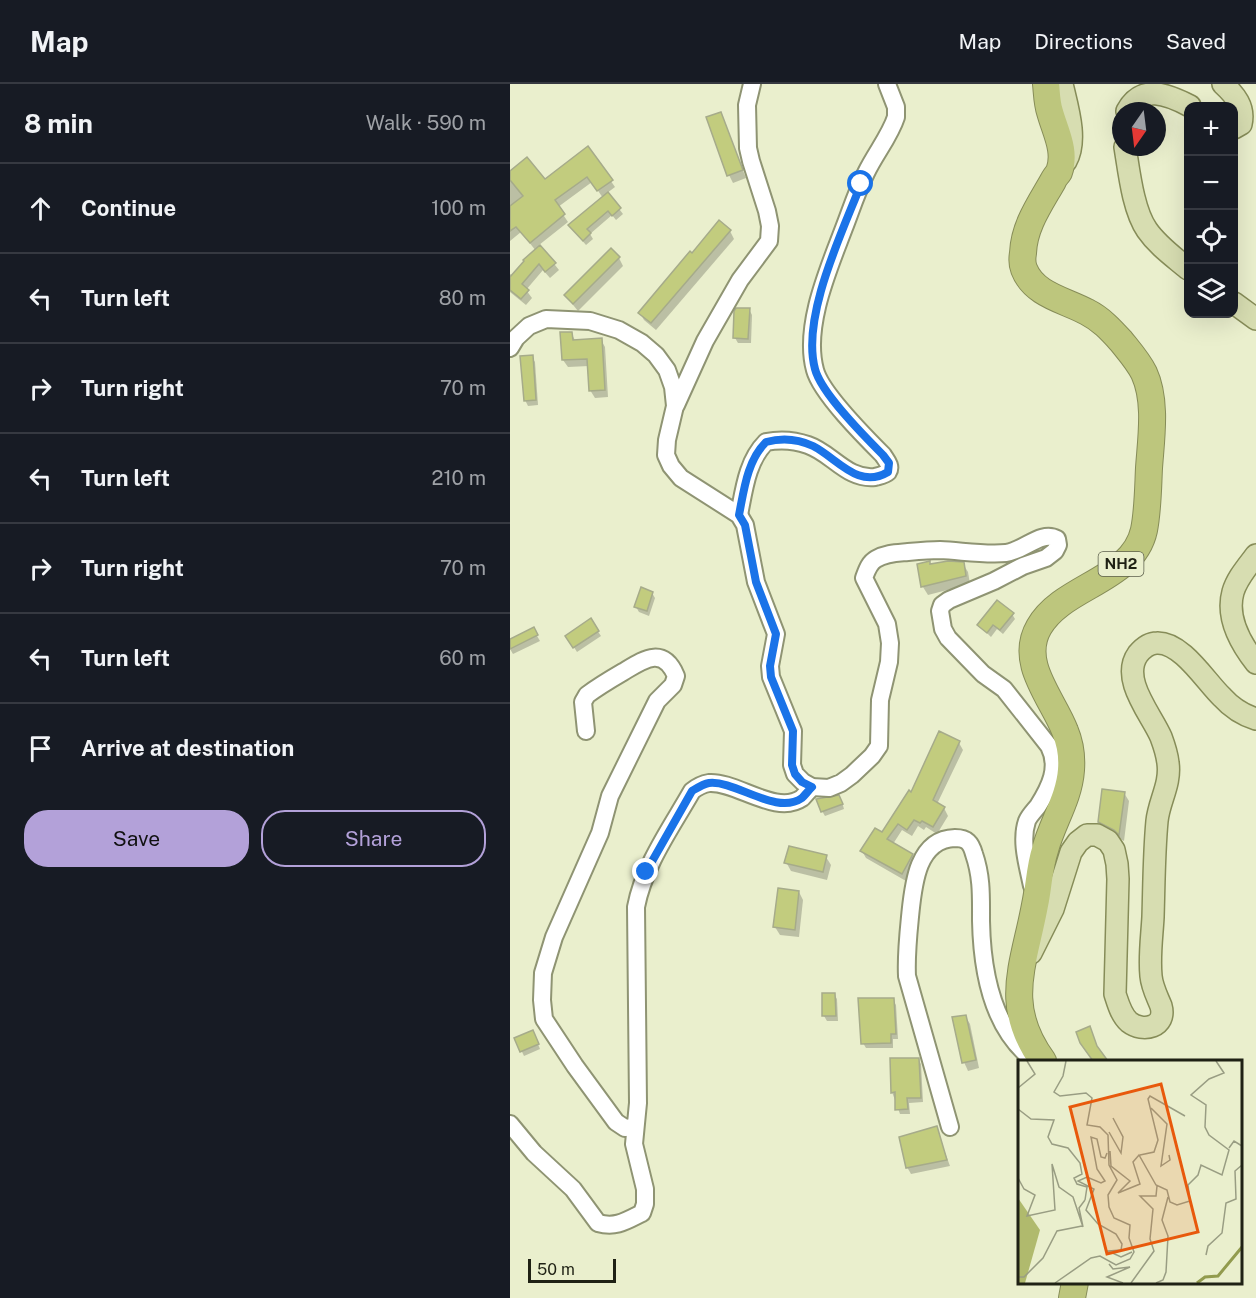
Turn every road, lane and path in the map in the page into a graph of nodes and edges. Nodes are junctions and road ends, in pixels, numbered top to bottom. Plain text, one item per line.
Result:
1 (752, 84) edge
2 (887, 84) edge
3 (1046, 84) edge
4 (1062, 84) edge
5 (1223, 84) edge
6 (1131, 102) edge
7 (1237, 102) edge
8 (1184, 103) edge
9 (1238, 104) edge
10 (1238, 126) edge
11 (1127, 156) edge
12 (1059, 171) junction
13 (1184, 266) edge
14 (1238, 306) edge
15 (1256, 319) edge
16 (510, 348) edge
17 (675, 406) junction
18 (739, 515) junction
19 (1256, 555) edge
20 (1256, 663) edge
21 (1256, 719) edge
22 (586, 731) dead end
23 (812, 787) junction
24 (1036, 901) junction
25 (1018, 980) junction
26 (1034, 1060) edge
27 (1041, 1060) edge
28 (510, 1124) edge
29 (950, 1127) dead end
30 (634, 1128) junction
31 (1075, 1283) edge
32 (1072, 1298) edge

1 - 17 street
2 - 18 street
3 - 12 highway, NH2
4 - 12 main road
5 - 7 main road
6 - 8 main road
9 - 10 main road
11 - 13 main road
12 - 24 highway, NH2
14 - 15 main road
16 - 17 street
17 - 18 street
18 - 23 street
19 - 20 main road
21 - 25 main road
22 - 30 street
23 - 24 street
23 - 30 street
24 - 25 highway, NH2
25 - 27 highway, NH2
26 - 29 street
28 - 30 street
31 - 32 highway

